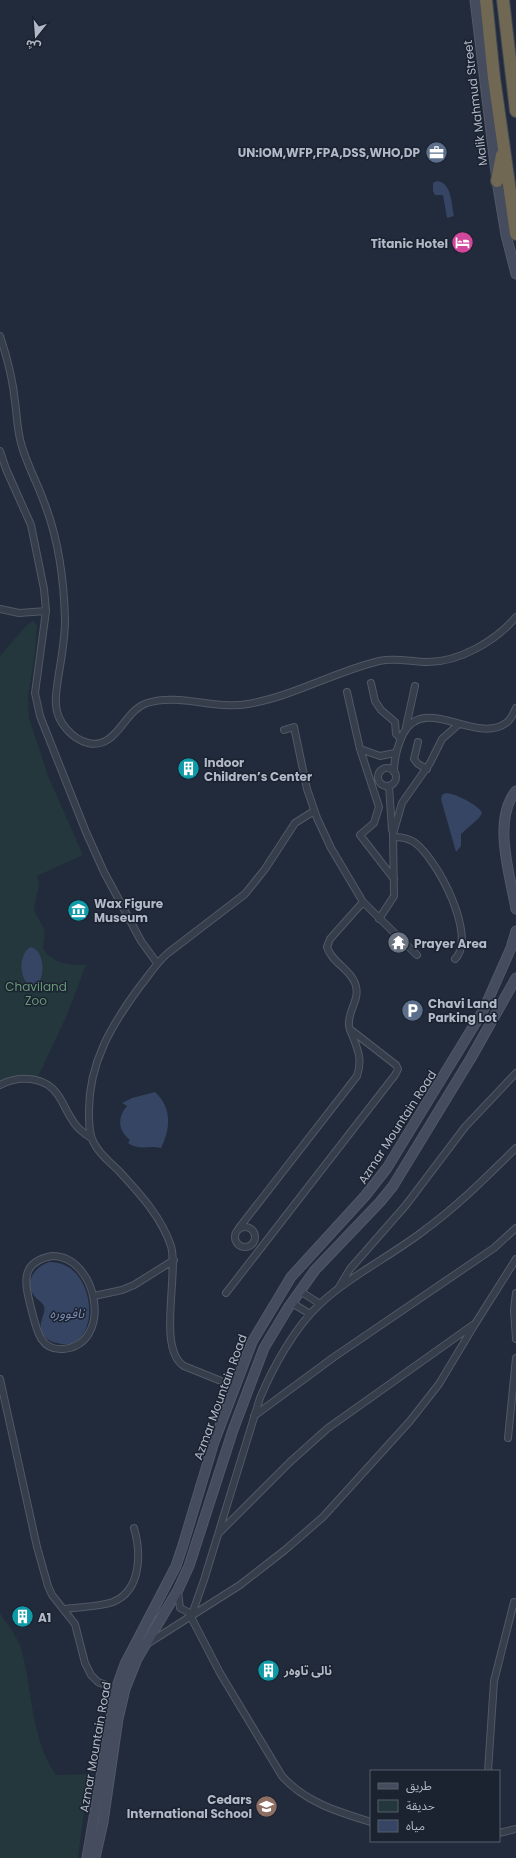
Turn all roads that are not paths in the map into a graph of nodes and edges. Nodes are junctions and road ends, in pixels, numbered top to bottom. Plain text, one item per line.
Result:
1 (475, 0) edge
2 (486, 0) edge
3 (503, 0) edge
4 (511, 75) junction
5 (494, 78) junction
6 (514, 95) junction
7 (497, 98) junction
8 (516, 111) edge
9 (504, 146) junction
10 (497, 181) junction
11 (516, 234) edge
12 (516, 274) edge
13 (0, 336) edge
14 (0, 451) edge
15 (0, 609) edge
16 (46, 611) junction
17 (516, 617) edge
18 (371, 683) dead end
19 (415, 686) dead end
20 (346, 692) dead end
21 (516, 708) edge
22 (459, 724) junction
23 (406, 729) junction
24 (284, 730) dead end
25 (401, 739) junction
26 (418, 742) dead end
27 (360, 749) junction
28 (395, 753) junction
29 (427, 769) junction
30 (394, 772) junction
31 (389, 786) junction
32 (516, 791) edge
33 (314, 811) junction
34 (393, 836) junction
35 (394, 878) junction
36 (363, 902) junction
37 (516, 909) edge
38 (379, 919) junction
39 (516, 932) edge
40 (417, 955) dead end
41 (455, 959) dead end
42 (157, 963) junction
43 (516, 978) edge
44 (350, 1029) junction
45 (516, 1073) edge
46 (0, 1085) edge
47 (92, 1138) junction
48 (516, 1148) edge
49 (239, 1228) dead end
50 (516, 1228) edge
51 (516, 1259) edge
52 (174, 1260) junction
53 (300, 1291) junction
54 (337, 1291) junction
55 (226, 1293) dead end
56 (516, 1293) edge
57 (94, 1296) junction
58 (292, 1303) junction
59 (320, 1304) junction
60 (310, 1314) junction
61 (475, 1324) junction
62 (516, 1339) edge
63 (516, 1358) edge
64 (0, 1379) edge
65 (236, 1387) junction
66 (254, 1416) junction
67 (508, 1438) dead end
68 (134, 1528) dead end
69 (218, 1534) junction
70 (178, 1590) junction
71 (199, 1594) junction
72 (514, 1602) dead end
73 (64, 1609) junction
74 (182, 1609) junction
75 (191, 1616) junction
76 (141, 1643) junction
77 (116, 1689) junction
78 (488, 1770) edge
79 (370, 1822) edge
80 (516, 1829) edge
81 (500, 1833) edge
82 (87, 1858) edge
83 (95, 1858) edge

1 - 10 main road, Malik Mahmud Street
2 - 5 highway
3 - 4 highway
4 - 5 highway
4 - 6 highway
5 - 7 highway
6 - 7 highway
6 - 8 highway
7 - 9 highway
9 - 10 highway
9 - 11 highway
10 - 12 main road, Malik Mahmud Street
13 - 17 street
14 - 16 street
15 - 16 street
16 - 42 street
18 - 25 street
19 - 23 street
20 - 27 street
21 - 22 street
22 - 23 street
22 - 29 street
23 - 25 street
24 - 33 street
25 - 28 street
26 - 29 street
27 - 28 street
27 - 35 street
28 - 30 street
29 - 34 street
30 - 31 street
30 - 31 street
31 - 34 street
32 - 37 main road
33 - 36 street
33 - 42 street
34 - 35 street
34 - 41 street
35 - 38 street
36 - 38 street
36 - 44 street
38 - 40 street
39 - 65 main road, Azmar Mountain Road
42 - 47 street
43 - 53 main road, Azmar Mountain Road
44 - 49 street
44 - 55 street
45 - 54 street
46 - 47 street
47 - 52 street
48 - 54 street
50 - 66 street
51 - 61 street
52 - 57 street
52 - 65 street
53 - 58 main road, Azmar Mountain Road
53 - 59 street
54 - 59 street
56 - 62 street
57 - 57 street
58 - 60 street
58 - 70 main road, Azmar Mountain Road
59 - 60 street
60 - 66 street
61 - 69 street
61 - 75 street
63 - 67 street
64 - 73 street
65 - 76 main road, Azmar Mountain Road
66 - 69 street
68 - 73 street
69 - 71 street
70 - 74 street
70 - 76 main road, Azmar Mountain Road
71 - 74 street
71 - 75 street
72 - 78 street
73 - 77 street
74 - 75 street
75 - 76 street
75 - 79 street
76 - 77 main road, Azmar Mountain Road
76 - 83 main road, Azmar Mountain Road
77 - 82 main road, Azmar Mountain Road
80 - 81 street

